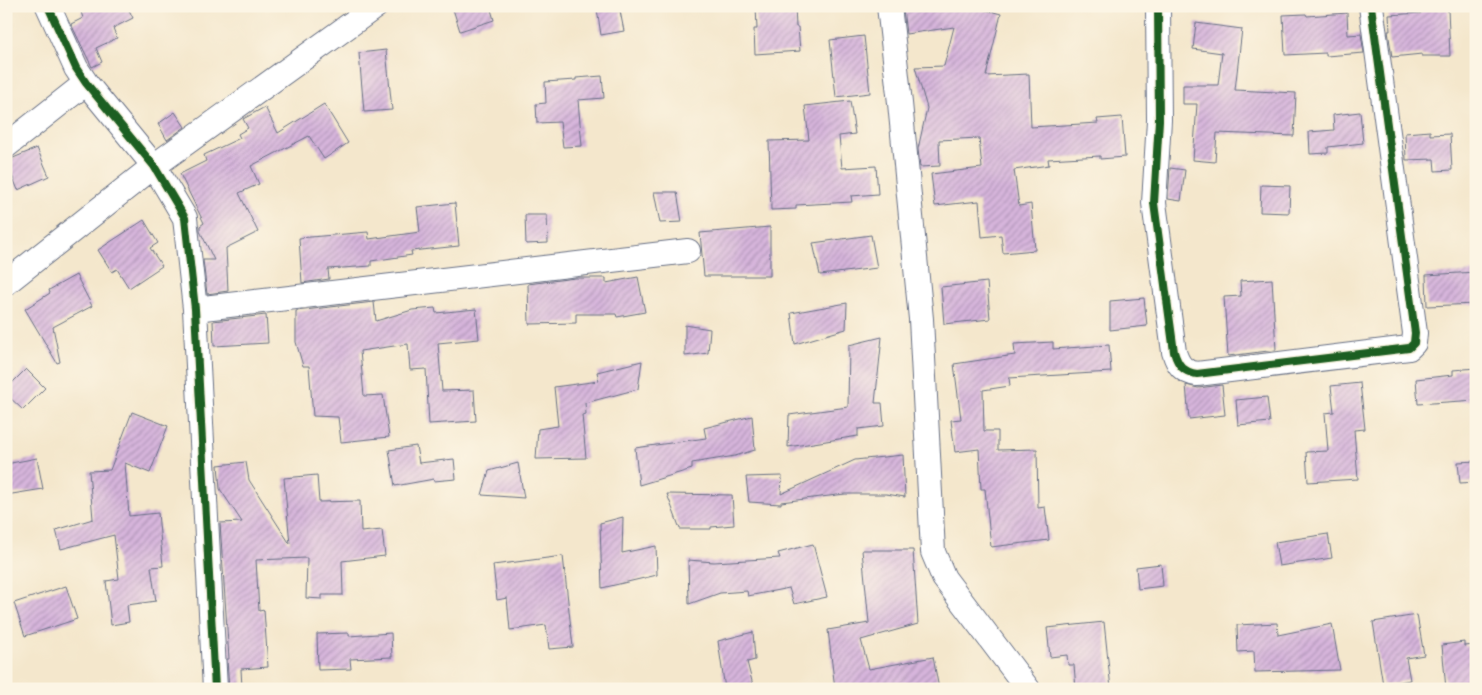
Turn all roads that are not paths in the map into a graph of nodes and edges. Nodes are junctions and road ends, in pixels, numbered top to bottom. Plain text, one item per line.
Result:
1 (48, 6) edge
2 (376, 6) edge
3 (889, 6) edge
4 (1158, 6) edge
5 (1371, 6) edge
6 (86, 83) junction
7 (6, 146) edge
8 (154, 166) junction
9 (688, 251) dead end
10 (6, 283) edge
11 (195, 309) junction
12 (215, 689) edge
13 (1028, 689) edge

1 - 6 street
2 - 8 street
3 - 13 street
4 - 5 street
6 - 7 street
6 - 8 street
8 - 10 street
8 - 11 street
9 - 11 street
11 - 12 street

